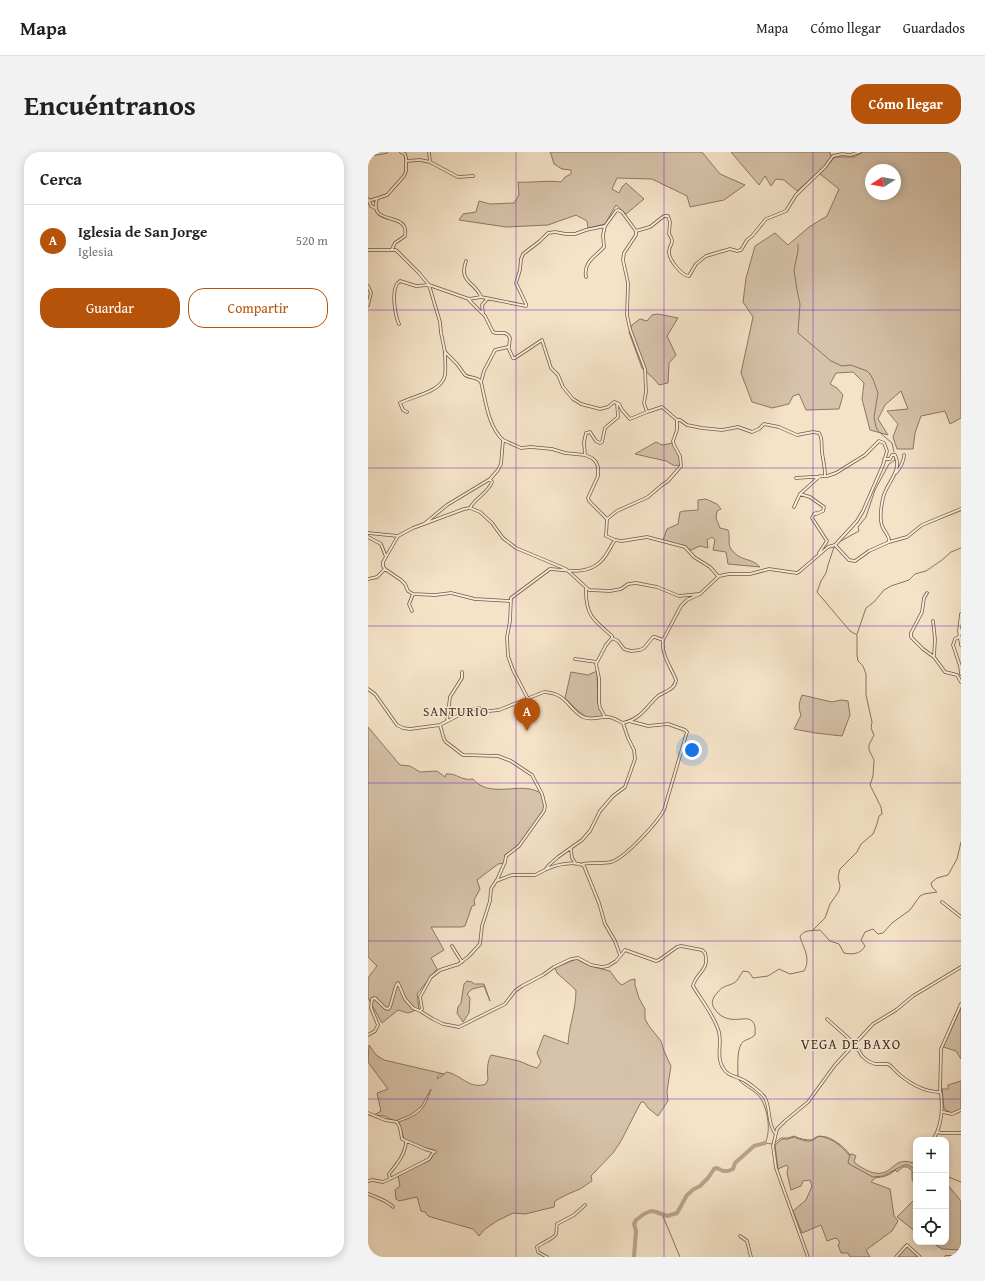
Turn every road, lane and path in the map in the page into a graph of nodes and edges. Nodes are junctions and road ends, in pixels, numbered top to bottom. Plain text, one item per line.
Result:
1 (386, 152) edge
2 (403, 152) edge
3 (429, 152) edge
4 (860, 152) edge
5 (368, 155) edge
6 (406, 161) junction
7 (430, 162) junction
8 (473, 176) dead end
9 (377, 199) junction
10 (368, 200) edge
11 (375, 208) junction
12 (605, 226) junction
13 (636, 231) junction
14 (392, 249) junction
15 (368, 250) edge
16 (466, 261) dead end
17 (586, 277) dead end
18 (429, 284) junction
19 (368, 286) edge
20 (481, 297) junction
21 (467, 298) junction
22 (488, 298) junction
23 (368, 305) edge
24 (485, 316) junction
25 (399, 324) dead end
26 (509, 347) junction
27 (445, 352) junction
28 (481, 382) junction
29 (617, 403) junction
30 (407, 412) dead end
31 (647, 412) junction
32 (677, 420) junction
33 (503, 440) junction
34 (585, 455) junction
35 (904, 455) dead end
36 (884, 459) junction
37 (895, 474) junction
38 (825, 475) junction
39 (820, 476) junction
40 (796, 478) dead end
41 (490, 479) junction
42 (800, 494) junction
43 (794, 507) dead end
44 (470, 508) junction
45 (961, 509) edge
46 (607, 520) junction
47 (424, 524) junction
48 (368, 533) edge
49 (398, 536) junction
50 (368, 537) edge
51 (615, 540) junction
52 (889, 542) junction
53 (834, 544) junction
54 (817, 556) junction
55 (386, 558) junction
56 (385, 569) junction
57 (568, 570) junction
58 (719, 576) junction
59 (368, 579) edge
60 (586, 588) junction
61 (927, 593) dead end
62 (413, 594) junction
63 (700, 594) junction
64 (510, 601) junction
65 (412, 611) dead end
66 (961, 614) edge
67 (933, 621) dead end
68 (961, 630) edge
69 (959, 637) junction
70 (612, 638) junction
71 (662, 640) junction
72 (961, 645) edge
73 (934, 657) junction
74 (575, 659) dead end
75 (597, 662) junction
76 (462, 672) dead end
77 (961, 674) edge
78 (961, 682) edge
79 (368, 689) edge
80 (527, 699) junction
81 (529, 711) dead end
82 (605, 717) junction
83 (447, 721) junction
84 (629, 721) junction
85 (623, 723) junction
86 (440, 725) junction
87 (571, 849) junction
88 (576, 864) junction
89 (583, 864) junction
90 (545, 870) junction
91 (496, 881) junction
92 (942, 902) dead end
93 (961, 917) edge
94 (452, 946) dead end
95 (620, 955) junction
96 (462, 962) junction
97 (961, 967) edge
98 (961, 1004) edge
99 (420, 1011) junction
100 (826, 1019) dead end
101 (368, 1035) edge
102 (855, 1044) junction
103 (940, 1092) junction
104 (961, 1110) edge
105 (943, 1112) junction
106 (368, 1113) edge
107 (770, 1123) junction
108 (777, 1129) junction
109 (938, 1132) junction
110 (775, 1133) junction
111 (961, 1133) edge
112 (935, 1137) edge
113 (406, 1141) junction
114 (390, 1179) junction
115 (368, 1181) edge
116 (368, 1194) edge
117 (585, 1205) dead end
118 (393, 1207) dead end
119 (740, 1236) dead end
120 (547, 1257) edge
121 (751, 1257) edge
122 (808, 1257) edge
123 (896, 1257) edge
124 (920, 1257) edge
125 (946, 1257) edge
126 (959, 1257) edge

1 - 5 street
2 - 6 street
3 - 7 street
4 - 13 street
6 - 7 street
6 - 9 street
7 - 8 street
9 - 10 street
9 - 11 street
10 - 11 street
11 - 14 street
12 - 13 street
12 - 17 street
12 - 22 street
13 - 31 street
14 - 15 street
14 - 18 street
16 - 20 street
18 - 21 street
18 - 25 street
18 - 27 street
19 - 23 street
20 - 21 street
20 - 22 street
21 - 24 street
22 - 24 street
24 - 26 street
26 - 28 street
26 - 29 street
27 - 28 street
27 - 30 street
28 - 33 street
29 - 31 street
29 - 34 street
31 - 32 street
32 - 38 street
32 - 46 street
33 - 34 street
33 - 41 street
34 - 46 street
35 - 37 street
36 - 37 street
36 - 38 street
36 - 53 street
37 - 52 street
38 - 39 street
39 - 40 street
39 - 42 street
41 - 44 street
41 - 47 street
42 - 43 street
42 - 54 street
44 - 47 street
44 - 57 street
45 - 52 street
46 - 51 street
47 - 49 street
48 - 49 street
49 - 55 street
50 - 55 street
51 - 57 street
51 - 58 street
52 - 53 street
53 - 54 street
54 - 58 street
55 - 56 street
56 - 59 street
56 - 62 street
57 - 60 street
57 - 64 street
58 - 63 street
60 - 63 street
60 - 70 street
61 - 73 street
62 - 64 street
62 - 65 street
63 - 71 street
64 - 80 street
66 - 69 street
67 - 73 street
68 - 69 street
69 - 72 street
69 - 77 street
70 - 71 street
70 - 75 street
71 - 84 street
73 - 78 street
74 - 75 street
75 - 82 street
76 - 83 street
79 - 86 street
80 - 81 street
80 - 82 street
80 - 83 street
82 - 85 street
83 - 86 street
84 - 85 street
84 - 89 street
85 - 87 street
86 - 91 street
87 - 88 street
87 - 90 street
88 - 89 street
88 - 90 street
89 - 95 street
90 - 91 street
91 - 96 street
92 - 93 street
94 - 96 street
95 - 99 street
95 - 107 street
96 - 99 street
97 - 102 street
98 - 103 street
99 - 101 street
100 - 102 street
102 - 103 street
102 - 108 street
103 - 105 street
104 - 105 street
105 - 109 street
106 - 113 street
107 - 108 street
107 - 110 street
108 - 110 street
109 - 111 street
109 - 112 street
110 - 122 street
113 - 114 street
113 - 114 street
114 - 115 street
116 - 118 street
117 - 120 street
119 - 121 street
123 - 124 street
125 - 126 street

